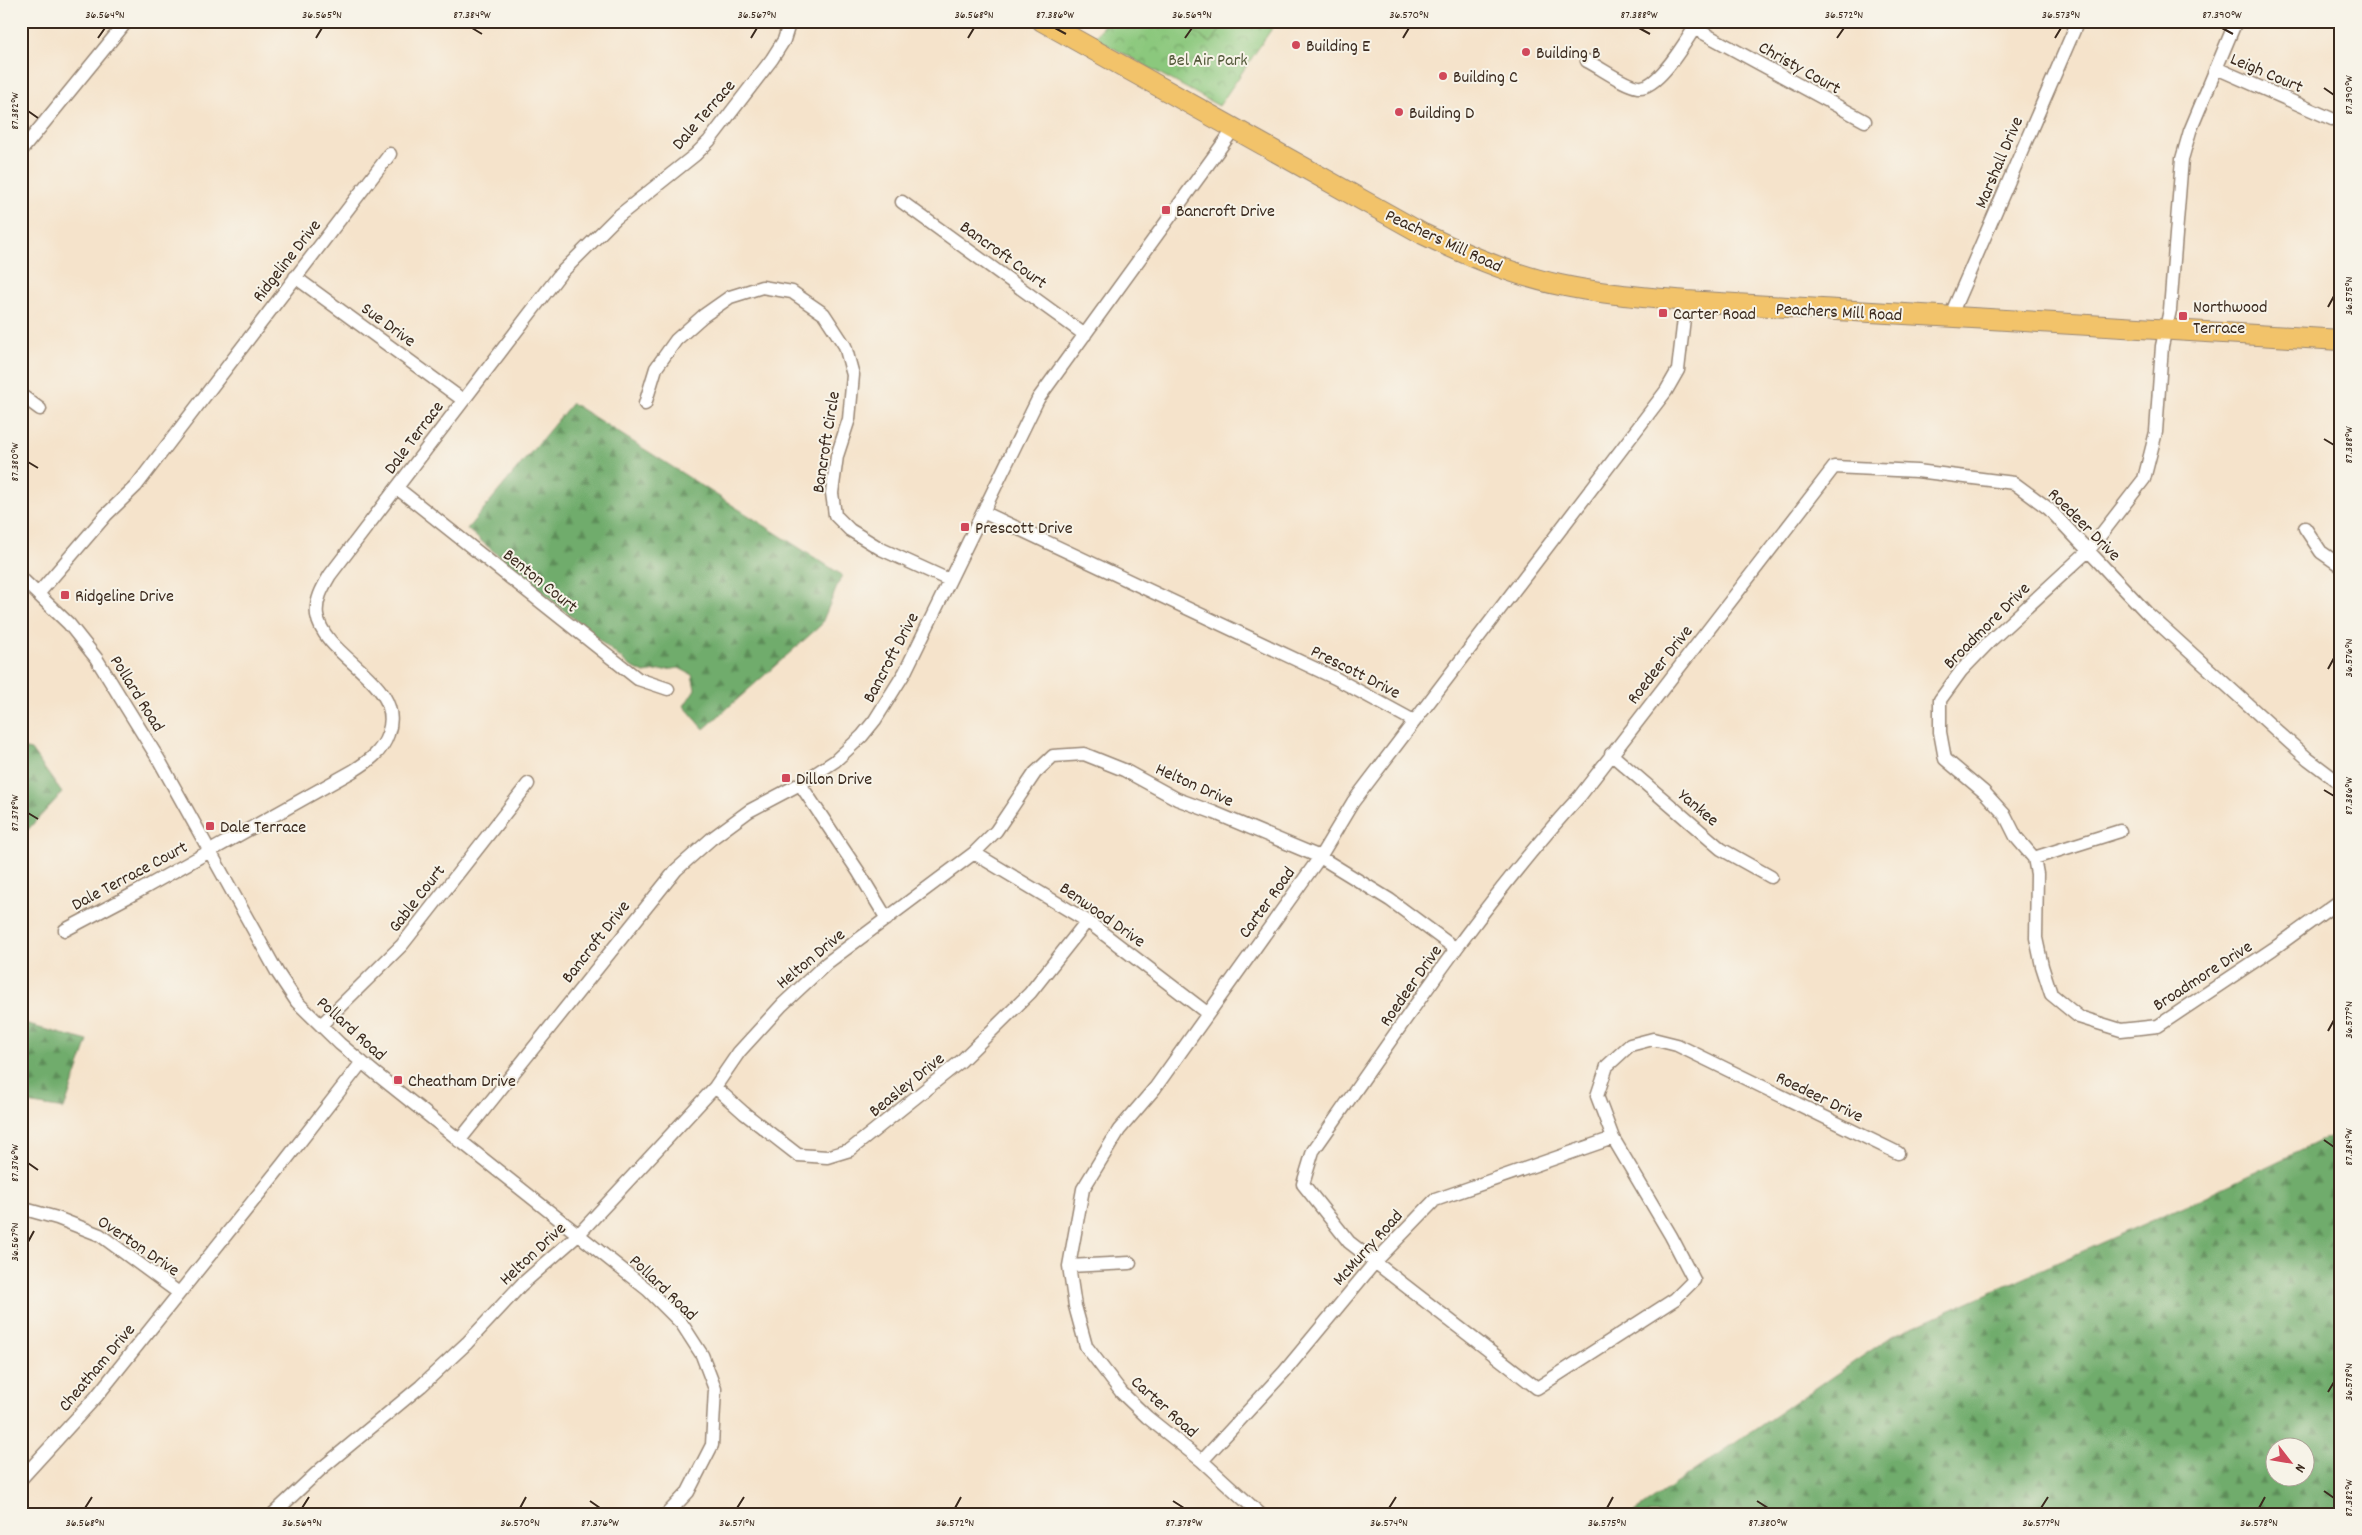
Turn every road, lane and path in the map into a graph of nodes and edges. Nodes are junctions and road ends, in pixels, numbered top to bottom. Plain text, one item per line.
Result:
1 (127, 21) edge
2 (790, 21) edge
3 (1042, 21) edge
4 (2078, 21) edge
5 (2236, 21) edge
6 (1696, 25) edge
7 (1587, 60) dead end
8 (2216, 68) junction
9 (2332, 119) dead end
10 (1865, 121) dead end
11 (1233, 130) junction
12 (21, 151) edge
13 (390, 154) dead end
14 (902, 202) dead end
15 (295, 277) junction
16 (1686, 301) junction
17 (1950, 317) junction
18 (2167, 329) junction
19 (1085, 335) junction
20 (2341, 340) edge
21 (21, 395) edge
22 (463, 400) junction
23 (645, 404) dead end
24 (40, 409) dead end
25 (397, 488) junction
26 (982, 512) junction
27 (2305, 528) dead end
28 (2089, 550) junction
29 (2341, 566) edge
30 (21, 578) edge
31 (949, 580) junction
32 (38, 594) junction
33 (668, 688) dead end
34 (1414, 721) junction
35 (1611, 754) junction
36 (528, 784) dead end
37 (800, 784) junction
38 (2341, 784) edge
39 (2120, 831) dead end
40 (211, 851) junction
41 (974, 853) junction
42 (1320, 857) junction
43 (2034, 858) junction
44 (1771, 877) dead end
45 (2341, 900) edge
46 (887, 919) junction
47 (1087, 921) junction
48 (64, 930) dead end
49 (1456, 949) junction
50 (1207, 1013) junction
51 (321, 1025) junction
52 (362, 1062) junction
53 (715, 1087) junction
54 (1613, 1138) junction
55 (459, 1141) junction
56 (1898, 1153) dead end
57 (21, 1208) edge
58 (578, 1235) junction
59 (1376, 1261) junction
60 (1130, 1263) dead end
61 (1068, 1266) junction
62 (179, 1293) junction
63 (1202, 1461) junction
64 (21, 1480) edge
65 (273, 1514) edge
66 (667, 1514) edge
67 (1260, 1514) edge

1 - 12 street
2 - 22 street, Dale Terrace
3 - 11 main road, Peachers Mill Road
4 - 17 street, Marshall Drive
5 - 8 street
6 - 7 street
6 - 10 street, Christy Court
8 - 9 street, Leigh Court
8 - 18 street
11 - 16 main road, Peachers Mill Road
11 - 19 street, Bancroft Drive
13 - 15 street, Ridgeline Drive
14 - 19 street, Bancroft Court
15 - 22 street, Sue Drive
15 - 32 street, Ridgeline Drive
16 - 17 main road, Peachers Mill Road
16 - 34 street, Carter Road
17 - 18 main road, Peachers Mill Road
18 - 20 main road, Peachers Mill Road
18 - 28 street, Broadmore Drive
19 - 26 street, Bancroft Drive
21 - 24 street
22 - 25 street, Dale Terrace
23 - 31 street, Bancroft Circle
25 - 33 street, Benton Court
25 - 40 street, Dale Terrace
26 - 31 street, Bancroft Drive
26 - 34 street, Prescott Drive
27 - 29 street
28 - 35 street, Roedeer Drive
28 - 38 street, Roedeer Drive
28 - 43 street, Broadmore Drive
30 - 32 street, Pollard Road
31 - 37 street, Bancroft Drive
32 - 40 street, Pollard Road
34 - 42 street, Carter Road
35 - 44 street, Yankee
35 - 49 street, Roedeer Drive
36 - 51 street, Gable Court
37 - 46 street
37 - 55 street, Bancroft Drive
39 - 43 street
40 - 48 street, Dale Terrace Court
40 - 51 street, Pollard Road
41 - 42 street, Helton Drive
41 - 46 street, Helton Drive
41 - 47 street, Benwood Drive
42 - 49 street, Helton Drive
42 - 50 street, Carter Road
43 - 45 street, Broadmore Drive
46 - 53 street, Helton Drive
47 - 50 street, Benwood Drive
47 - 53 street, Beasley Drive
49 - 59 street, Roedeer Drive
50 - 61 street, Carter Road
51 - 52 street, Pollard Road
52 - 55 street, Pollard Road
52 - 62 street, Cheatham Drive
53 - 58 street, Helton Drive
54 - 56 street, Roedeer Drive
54 - 59 street, McMurry Road
54 - 59 street, Roedeer Drive
55 - 58 street, Pollard Road
57 - 62 street, Overton Drive
58 - 65 street, Helton Drive
58 - 66 street, Pollard Road
59 - 63 street, McMurry Road
60 - 61 street
61 - 63 street, Carter Road
62 - 64 street, Cheatham Drive
63 - 67 street, Carter Road

